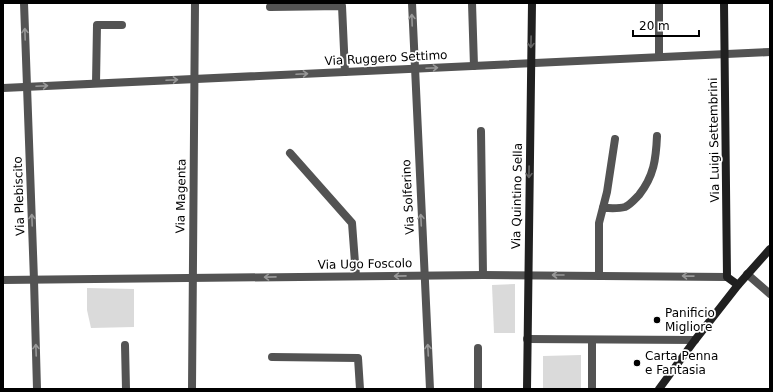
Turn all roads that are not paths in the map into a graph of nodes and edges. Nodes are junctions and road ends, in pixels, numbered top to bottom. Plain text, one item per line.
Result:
1 (24, 3) edge
2 (195, 3) edge
3 (412, 3) edge
4 (472, 3) edge
5 (532, 3) edge
6 (659, 3) edge
7 (724, 3) edge
8 (270, 7) dead end
9 (122, 25) dead end
10 (770, 52) edge
11 (725, 54) junction
12 (659, 57) junction
13 (531, 63) junction
14 (474, 66) junction
15 (414, 69) junction
16 (345, 72) junction
17 (195, 79) junction
18 (96, 83) junction
19 (27, 86) junction
20 (3, 88) edge
21 (481, 131) dead end
22 (657, 136) dead end
23 (615, 139) dead end
24 (290, 153) dead end
25 (603, 208) junction
26 (770, 248) edge
27 (747, 274) junction
28 (484, 275) junction
29 (528, 275) junction
30 (600, 275) junction
31 (356, 276) junction
32 (424, 276) junction
33 (728, 277) junction
34 (192, 278) junction
35 (3, 280) edge
36 (34, 280) junction
37 (738, 285) junction
38 (770, 294) edge
39 (527, 339) junction
40 (592, 340) junction
41 (695, 340) junction
42 (125, 345) dead end
43 (478, 348) dead end
44 (272, 357) dead end
45 (37, 389) edge
46 (126, 389) edge
47 (192, 389) edge
48 (360, 389) edge
49 (430, 389) edge
50 (478, 389) edge
51 (527, 389) edge
52 (592, 389) edge
53 (659, 389) edge

19 -> 1 street, Via Plebiscito
2 - 17 street, Via Magenta
15 -> 3 street, Via Solferino
4 - 14 street
5 -> 13 street, Via Quintino Sella
6 - 12 street
7 - 11 street, Via Luigi Settembrini
8 - 16 street
9 - 18 street
10 - 11 street, Via Ruggero Settimo
11 - 12 street, Via Ruggero Settimo
11 - 33 street, Via Luigi Settembrini
12 - 13 street, Via Ruggero Settimo
13 - 14 street, Via Ruggero Settimo
13 -> 29 street, Via Quintino Sella
15 -> 14 street, Via Ruggero Settimo
15 - 16 street, Via Ruggero Settimo
32 -> 15 street, Via Solferino
17 -> 16 street, Via Ruggero Settimo
18 -> 17 street, Via Ruggero Settimo
17 - 34 street, Via Magenta
19 -> 18 street, Via Ruggero Settimo
19 - 20 street, Via Ruggero Settimo
36 -> 19 street, Via Plebiscito
21 - 28 street
22 - 25 street
23 - 25 street
24 - 31 street
25 - 30 street
26 - 27 street
27 - 37 street
27 - 38 street
28 - 29 street, Via Ugo Foscolo
28 - 32 street, Via Ugo Foscolo
30 -> 29 street, Via Ugo Foscolo
29 - 39 street, Via Quintino Sella
33 -> 30 street, Via Ugo Foscolo
32 -> 31 street, Via Ugo Foscolo
31 -> 34 street, Via Ugo Foscolo
49 -> 32 street, Via Solferino
33 - 37 street
34 - 36 street, Via Ugo Foscolo
34 - 47 street, Via Magenta
35 - 36 street, Via Ugo Foscolo
45 -> 36 street, Via Plebiscito
37 - 41 street
39 - 40 street
39 - 51 street, Via Quintino Sella
40 - 41 street
40 - 52 street
41 - 53 street
42 - 46 street
43 - 50 street
44 - 48 street

